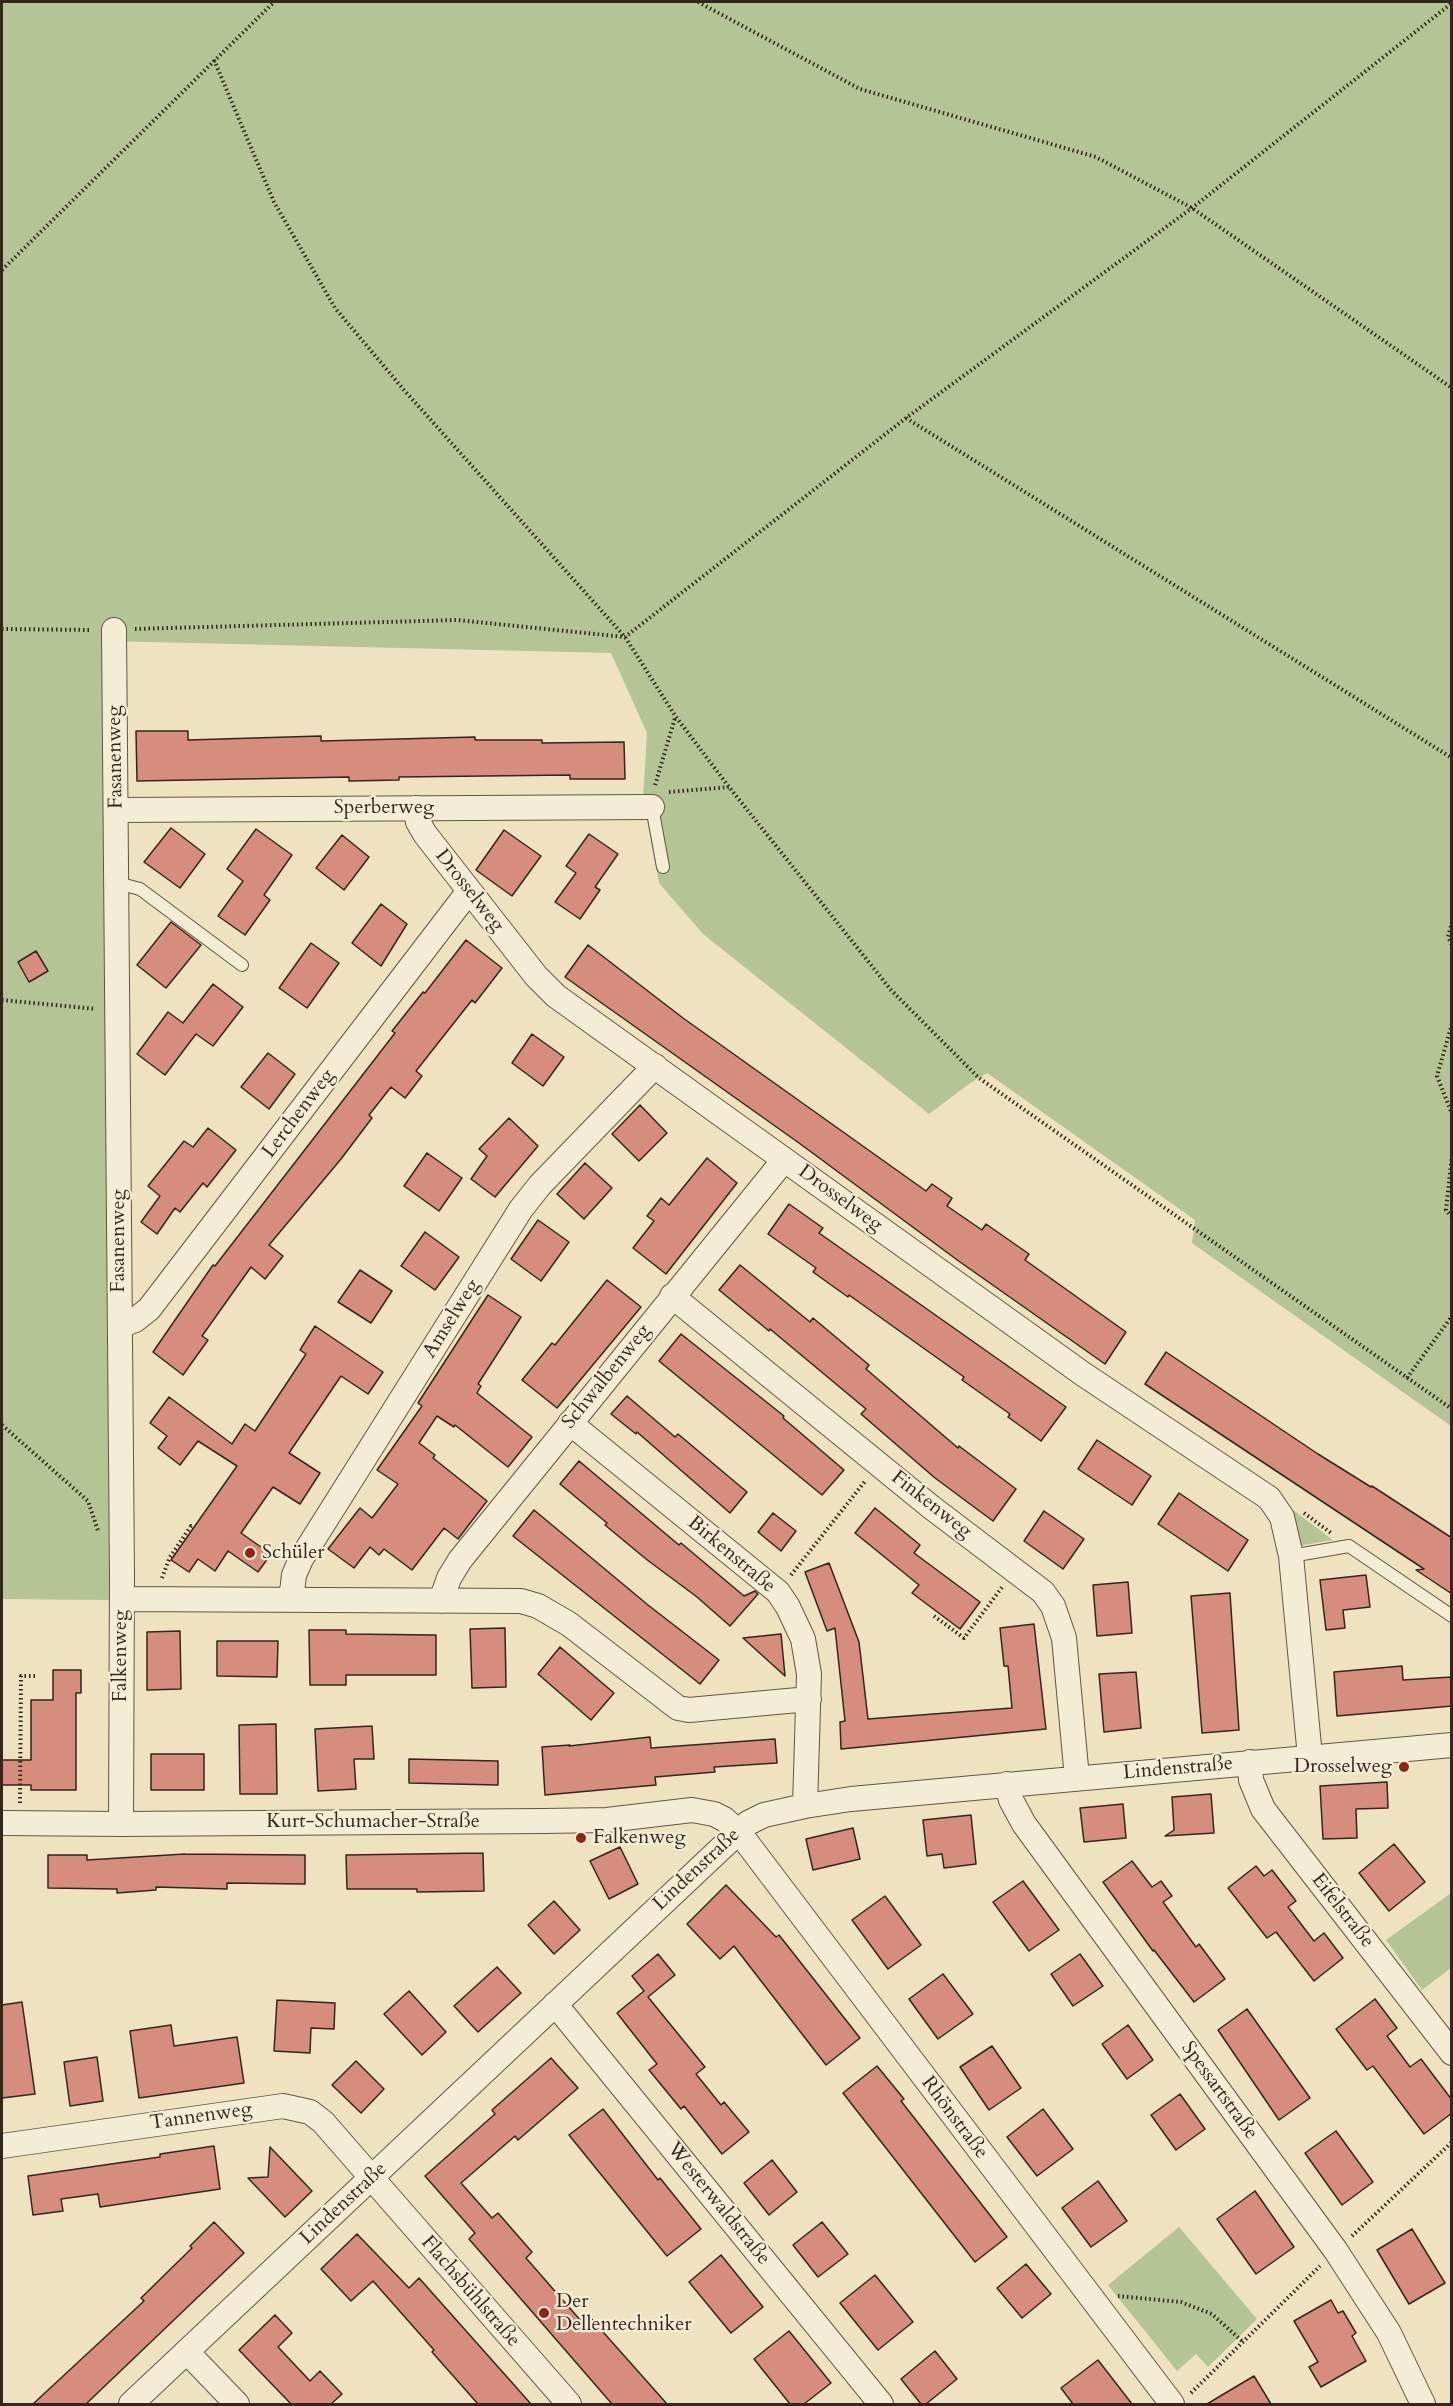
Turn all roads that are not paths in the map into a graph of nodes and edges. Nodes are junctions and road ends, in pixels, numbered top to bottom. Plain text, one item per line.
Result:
1 (114, 630) road end
2 (652, 801) joint
3 (416, 808) junction
4 (116, 810) junction
5 (663, 867) dead end
6 (117, 883) junction
7 (469, 891) junction
8 (242, 965) dead end
9 (655, 1066) junction
10 (784, 1160) junction
11 (672, 1296) junction
12 (120, 1326) junction
13 (570, 1423) junction
14 (1291, 1556) junction
15 (122, 1599) junction
16 (291, 1600) junction
17 (441, 1601) junction
18 (1452, 1616) edge
19 (809, 1699) junction
20 (1452, 1745) edge
21 (1310, 1757) junction
22 (1250, 1762) junction
23 (1077, 1778) junction
24 (1007, 1784) junction
25 (805, 1806) junction
26 (11, 1823) edge
27 (121, 1824) junction
28 (738, 1832) junction
29 (555, 2004) junction
30 (1452, 2053) edge
31 (2, 2146) edge
32 (372, 2178) junction
33 (187, 2352) junction
34 (1178, 2402) edge
35 (131, 2404) edge
36 (237, 2404) edge
37 (569, 2404) edge
38 (881, 2404) edge
39 (1423, 2404) edge

1 - 4 street, Fasanenweg
2 - 3 street, Sperberweg
2 - 5 lane
3 - 4 street, Sperberweg
3 - 7 street, Drosselweg
4 - 6 street, Fasanenweg
6 - 8 lane
6 - 12 street, Fasanenweg
7 - 9 street, Drosselweg
7 - 12 street, Lerchenweg
9 - 10 street, Drosselweg
9 - 16 street, Amselweg
10 - 11 street, Schwalbenweg
10 - 14 street, Drosselweg
11 - 13 street, Schwalbenweg
11 - 23 street, Finkenweg
12 - 15 street, Fasanenweg
13 - 17 street, Schwalbenweg
13 - 19 street, Birkenstraße
14 - 18 lane
14 - 21 street, Drosselweg
15 - 16 street, Falkenweg
15 - 27 street, Falkenweg
16 - 17 street, Falkenweg
17 - 19 street, Falkenweg
19 - 25 street, Birkenstraße
20 - 21 street, Lindenstraße
21 - 22 street, Lindenstraße
22 - 23 street, Lindenstraße
22 - 30 street, Eifelstraße
23 - 24 street, Lindenstraße
24 - 25 street, Lindenstraße
24 - 39 street, Spessartstraße
25 - 28 street, Lindenstraße
26 - 27 street, Kurt-Schumacher-Straße
27 - 28 street, Kurt-Schumacher-Straße
28 - 29 street, Lindenstraße
28 - 34 street, Rhönstraße
29 - 32 street, Lindenstraße
29 - 38 street, Westerwaldstraße
31 - 32 street, Tannenweg
32 - 33 street, Lindenstraße
32 - 37 street, Flachsbühlstraße
33 - 35 street, Lindenstraße
33 - 36 street

